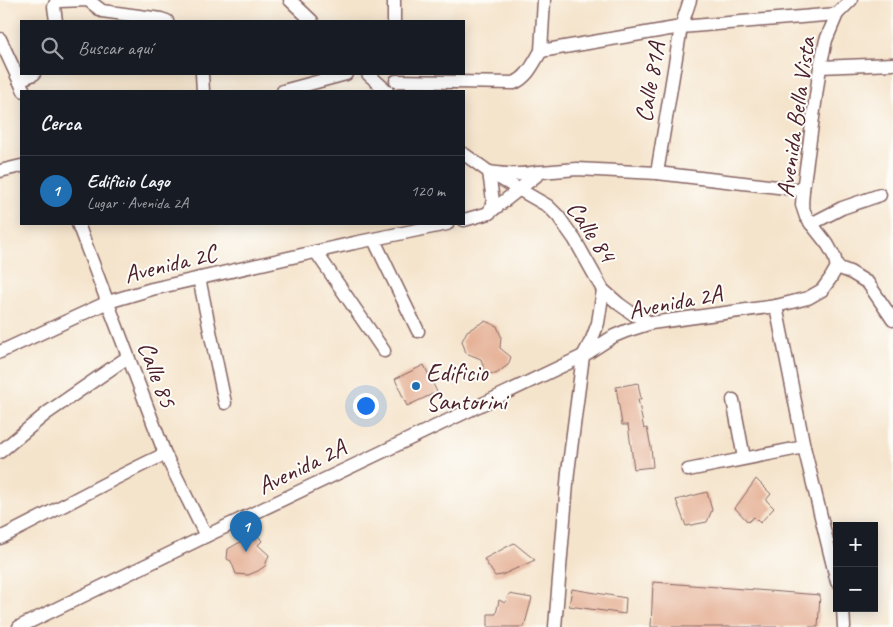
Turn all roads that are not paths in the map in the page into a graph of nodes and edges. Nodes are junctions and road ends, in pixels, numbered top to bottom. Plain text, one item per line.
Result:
1 (89, 0) edge
2 (290, 0) edge
3 (394, 0) edge
4 (544, 0) edge
5 (690, 0) edge
6 (851, 0) edge
7 (837, 14) junction
8 (56, 20) edge
9 (164, 20) edge
10 (311, 20) edge
11 (394, 20) edge
12 (681, 27) junction
13 (0, 39) edge
14 (541, 51) junction
15 (893, 64) edge
16 (820, 67) junction
17 (33, 75) edge
18 (202, 75) edge
19 (342, 75) edge
20 (371, 75) edge
21 (394, 84) edge
22 (21, 86) edge
23 (203, 90) edge
24 (286, 90) edge
25 (465, 155) edge
26 (20, 166) edge
27 (0, 171) edge
28 (490, 172) junction
29 (541, 172) junction
30 (657, 173) junction
31 (520, 189) junction
32 (803, 190) junction
33 (880, 195) dead end
34 (489, 213) junction
35 (465, 220) edge
36 (811, 224) junction
37 (78, 225) edge
38 (442, 225) edge
39 (374, 240) junction
40 (316, 252) junction
41 (837, 267) junction
42 (199, 278) junction
43 (603, 290) junction
44 (108, 302) junction
45 (776, 306) junction
46 (893, 320) edge
47 (652, 323) junction
48 (418, 331) dead end
49 (384, 351) dead end
50 (0, 352) edge
51 (583, 356) junction
52 (128, 357) junction
53 (733, 400) dead end
54 (225, 404) dead end
55 (804, 447) junction
56 (0, 452) edge
57 (165, 454) junction
58 (744, 458) junction
59 (688, 470) dead end
60 (206, 536) junction
61 (0, 538) edge
62 (833, 567) edge
63 (843, 612) edge
64 (19, 627) edge
65 (555, 627) edge
66 (844, 627) edge

1 - 8 street
1 - 9 street
2 - 10 street
3 - 11 street
4 - 14 street
5 - 12 street, Calle 81A
6 - 7 street, Avenida Bella Vista
7 - 12 street
7 - 16 street, Avenida Bella Vista
12 - 14 street
12 - 30 street, Calle 81A
13 - 22 street
14 - 21 street
15 - 16 street
16 - 32 street, Avenida Bella Vista
17 - 22 street
18 - 23 street
19 - 24 street
20 - 21 street
25 - 28 street, Calle 84
26 - 27 street
28 - 29 street
28 - 31 street, Calle 84
28 - 34 street
29 - 30 street
29 - 31 street
30 - 32 street
31 - 34 street
31 - 43 street, Calle 84
32 - 36 street, Avenida Bella Vista
33 - 36 street
34 - 35 street
36 - 41 street, Avenida Bella Vista
37 - 44 street, Calle 85
38 - 39 street, Avenida 2C
39 - 40 street, Avenida 2C
39 - 48 street
40 - 42 street, Avenida 2C
40 - 49 street
41 - 45 street, Avenida 2A
41 - 46 street
42 - 44 street, Avenida 2C
42 - 54 street
43 - 47 street, Calle 84
43 - 51 street
44 - 50 street, Avenida 2C
44 - 52 street, Calle 85
45 - 47 street, Avenida 2A
45 - 55 street
47 - 51 street, Avenida 2A
51 - 60 street, Avenida 2A
51 - 65 street
52 - 56 street
52 - 57 street, Calle 85
53 - 58 street
55 - 58 street
55 - 62 street
57 - 60 street, Calle 85
57 - 61 street
58 - 59 street
60 - 64 street, Avenida 2A
63 - 66 street

